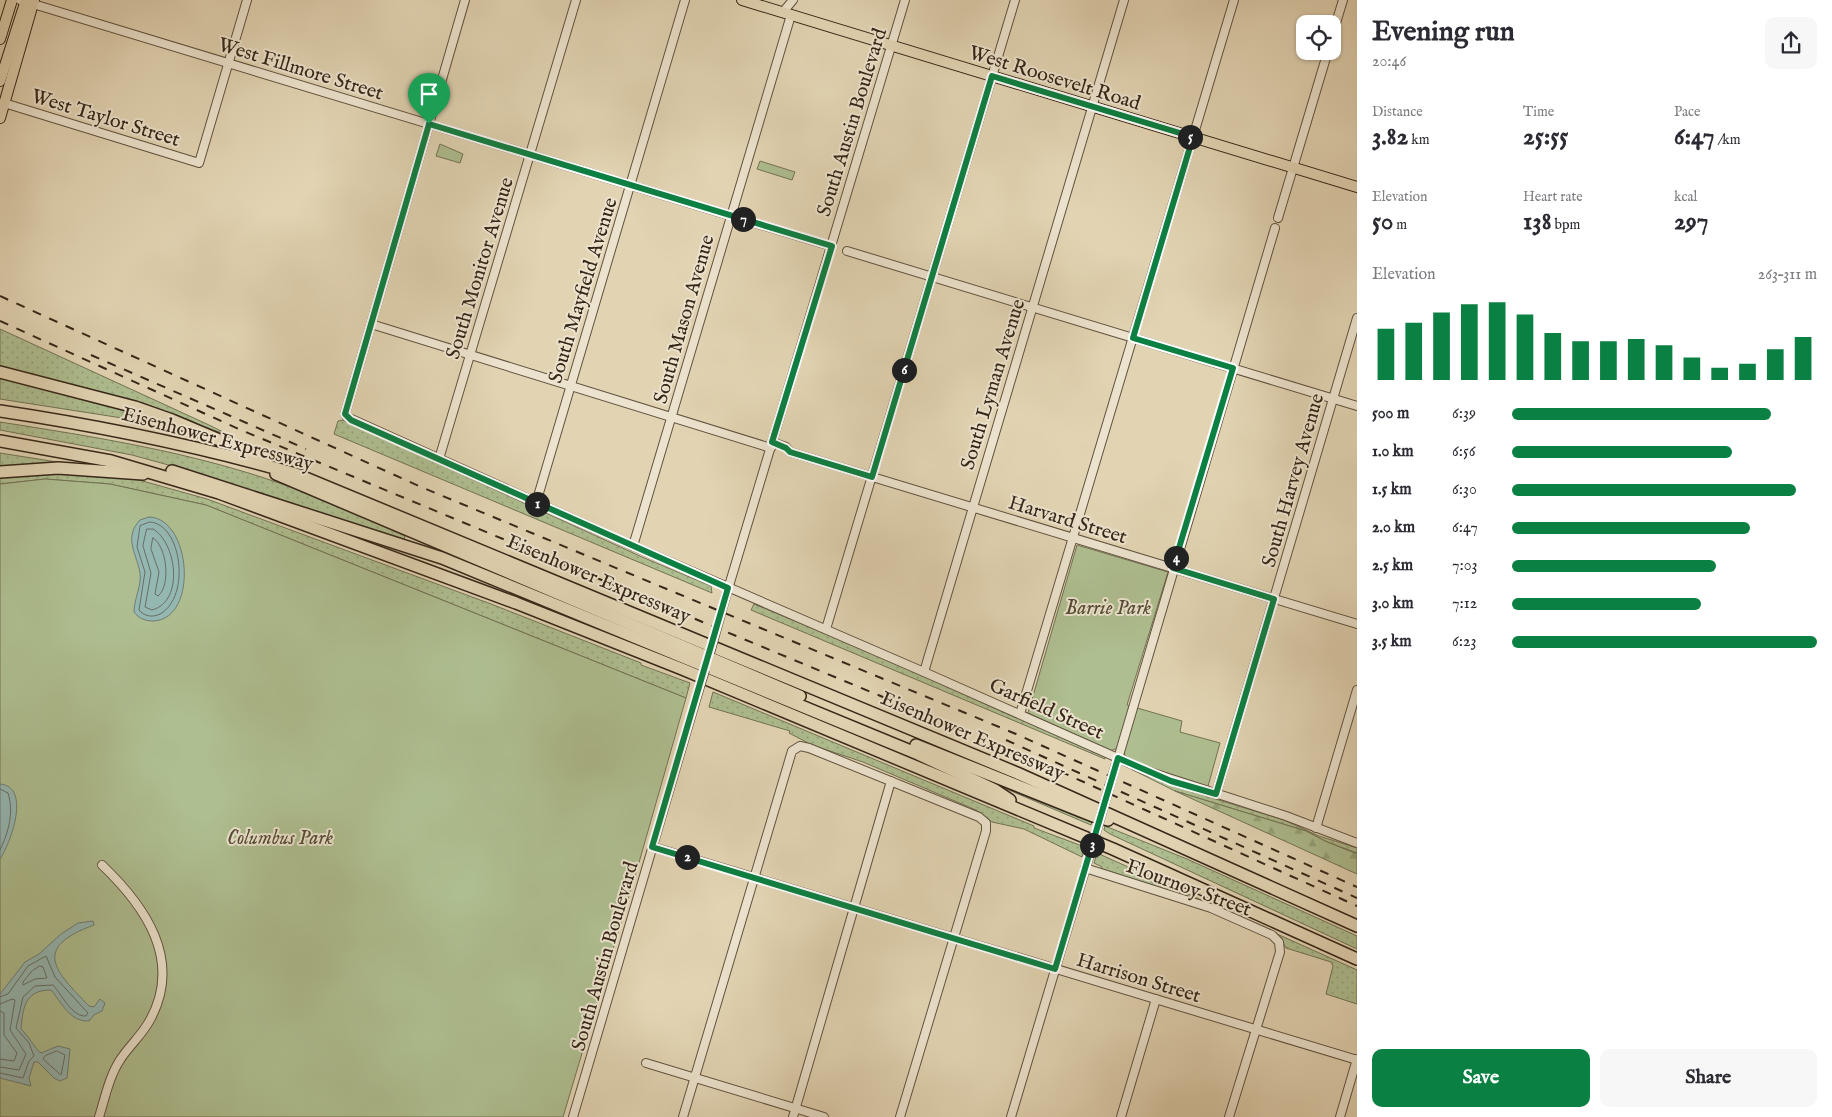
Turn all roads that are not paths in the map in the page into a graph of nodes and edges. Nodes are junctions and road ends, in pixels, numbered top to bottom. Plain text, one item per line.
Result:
1 (12, 0) edge
2 (247, 0) edge
3 (465, 0) edge
4 (576, 0) edge
5 (685, 0) edge
6 (742, 0) edge
7 (794, 0) edge
8 (905, 0) edge
9 (1015, 0) edge
10 (1124, 0) edge
11 (1234, 0) edge
12 (1344, 0) edge
13 (28, 1) edge
14 (787, 14) junction
15 (1339, 15) edge
16 (0, 39) edge
17 (891, 45) junction
18 (1325, 60) edge
19 (228, 63) junction
20 (992, 76) junction
21 (0, 81) edge
22 (4, 104) junction
23 (1092, 106) junction
24 (0, 118) edge
25 (429, 124) junction
26 (1193, 137) junction
27 (530, 155) junction
28 (1293, 168) junction
29 (630, 185) junction
30 (1357, 187) edge
31 (730, 216) junction
32 (1278, 218) dead end
33 (1274, 228) dead end
34 (832, 246) junction
35 (847, 251) dead end
36 (932, 277) junction
37 (1032, 307) junction
38 (1357, 318) edge
39 (371, 324) junction
40 (1133, 338) junction
41 (470, 355) junction
42 (1233, 368) junction
43 (0, 372) edge
44 (570, 386) junction
45 (1333, 399) junction
46 (1357, 406) edge
47 (0, 410) edge
48 (671, 417) junction
49 (0, 441) edge
50 (772, 445) junction
51 (439, 459) junction
52 (111, 461) junction
53 (250, 461) junction
54 (0, 472) edge
55 (155, 474) junction
56 (296, 474) junction
57 (872, 477) junction
58 (536, 503) junction
59 (973, 508) junction
60 (1073, 538) junction
61 (633, 546) junction
62 (1173, 568) junction
63 (728, 588) junction
64 (1274, 599) junction
65 (1357, 624) edge
66 (826, 629) junction
67 (707, 661) junction
68 (924, 672) junction
69 (1357, 690) edge
70 (1020, 714) junction
71 (1117, 761) junction
72 (891, 781) junction
73 (1216, 794) junction
74 (1032, 815) junction
75 (1139, 827) junction
76 (1316, 828) junction
77 (1357, 843) edge
78 (652, 847) junction
79 (102, 865) dead end
80 (1085, 868) junction
81 (754, 878) junction
82 (855, 908) junction
83 (1357, 926) edge
84 (953, 938) junction
85 (1357, 959) edge
86 (1055, 969) junction
87 (1156, 999) junction
88 (1256, 1030) junction
89 (1357, 1060) edge
90 (646, 1064) dead end
91 (695, 1078) junction
92 (795, 1108) junction
93 (99, 1117) edge
94 (573, 1117) edge
95 (683, 1117) edge
96 (792, 1117) edge
97 (824, 1117) edge
98 (900, 1117) edge
99 (1011, 1117) edge
100 (1121, 1117) edge
101 (1229, 1117) edge
102 (1340, 1117) edge

1 - 16 main road
2 - 19 street
3 - 25 street
4 - 27 street, South Monitor Avenue
5 - 29 street, South Mayfield Avenue
6 - 14 main road, West Roosevelt Road
7 - 14 street
8 - 17 street, South Austin Boulevard
9 - 20 street
10 - 23 street, South Lyman Avenue
11 - 26 street
12 - 15 street
13 - 19 street, West Fillmore Street
13 - 21 main road
13 - 22 main road
14 - 17 main road, West Roosevelt Road
14 - 31 street, South Mason Avenue
17 - 20 main road, West Roosevelt Road
17 - 34 street, South Austin Boulevard
18 - 28 street
19 - 22 street, West Taylor Street
19 - 25 street, West Fillmore Street
20 - 23 main road, West Roosevelt Road
20 - 36 street
22 - 24 main road
23 - 26 main road, West Roosevelt Road
23 - 37 street, South Lyman Avenue
25 - 27 street, West Fillmore Street
25 - 39 street
26 - 28 main road, West Roosevelt Road
26 - 40 street
27 - 29 street, West Fillmore Street
27 - 41 street, South Monitor Avenue
28 - 30 main road, West Roosevelt Road
28 - 32 street
29 - 31 street, West Fillmore Street
29 - 44 street, South Mayfield Avenue
31 - 34 street, West Fillmore Street
31 - 48 street, South Mason Avenue
33 - 42 street
34 - 50 street, South Austin Boulevard
35 - 36 street
36 - 37 street
36 - 57 street
37 - 40 street
37 - 59 street, South Lyman Avenue
38 - 45 street, South Harvey Avenue
39 - 41 street, Harvard Street
39 - 51 street, Garfield Street
40 - 42 street
40 - 60 street
41 - 44 street, Harvard Street
41 - 51 street, South Monitor Avenue
42 - 45 street
42 - 62 street
43 - 56 highway
44 - 48 street, Harvard Street
44 - 58 street, South Mayfield Avenue
45 - 46 street
45 - 64 street, South Harvey Avenue
47 - 53 highway, Eisenhower Expressway
48 - 50 street, Harvard Street
48 - 61 street, South Mason Avenue
49 - 52 highway
50 - 57 street, Harvard Street
50 - 63 street, South Austin Boulevard
51 - 58 street, Garfield Street
52 - 55 highway
52 - 67 highway
53 - 56 highway, Eisenhower Expressway
53 - 67 highway
54 - 55 highway
55 - 74 highway
56 - 75 highway, Eisenhower Expressway
57 - 59 street, Harvard Street
57 - 66 street
58 - 61 street, Garfield Street
59 - 60 street, Harvard Street
59 - 68 street, South Lyman Avenue
60 - 62 street, Harvard Street
60 - 70 street
61 - 63 street, Garfield Street
62 - 64 street, Harvard Street
62 - 71 street
63 - 66 street, Garfield Street
63 - 67 street, South Austin Boulevard, bridge
64 - 65 street, Harvard Street
64 - 73 street, South Harvey Avenue
66 - 68 street, Garfield Street
67 - 74 highway
67 - 75 highway
67 - 78 street, South Austin Boulevard, bridge
68 - 70 street, Garfield Street
69 - 76 street
70 - 71 street, Garfield Street
71 - 73 street, Garfield Street
71 - 80 street, bridge
72 - 81 street
72 - 82 street
72 - 84 street
73 - 76 street, Garfield Street
74 - 85 highway
75 - 83 highway, Eisenhower Expressway
76 - 77 street, Garfield Street
78 - 81 street, Harrison Street
78 - 94 street, South Austin Boulevard
79 - 93 street
80 - 86 street
80 - 88 street, Flournoy Street
81 - 82 street, Harrison Street
81 - 91 street
82 - 84 street, Harrison Street
82 - 92 street
84 - 86 street, Harrison Street
84 - 98 street
86 - 87 street, Harrison Street
86 - 99 street
87 - 88 street, Harrison Street
87 - 100 street
88 - 89 street, Harrison Street
88 - 101 street
89 - 102 street
90 - 91 street
91 - 92 street
91 - 95 street
92 - 96 street
92 - 97 street

